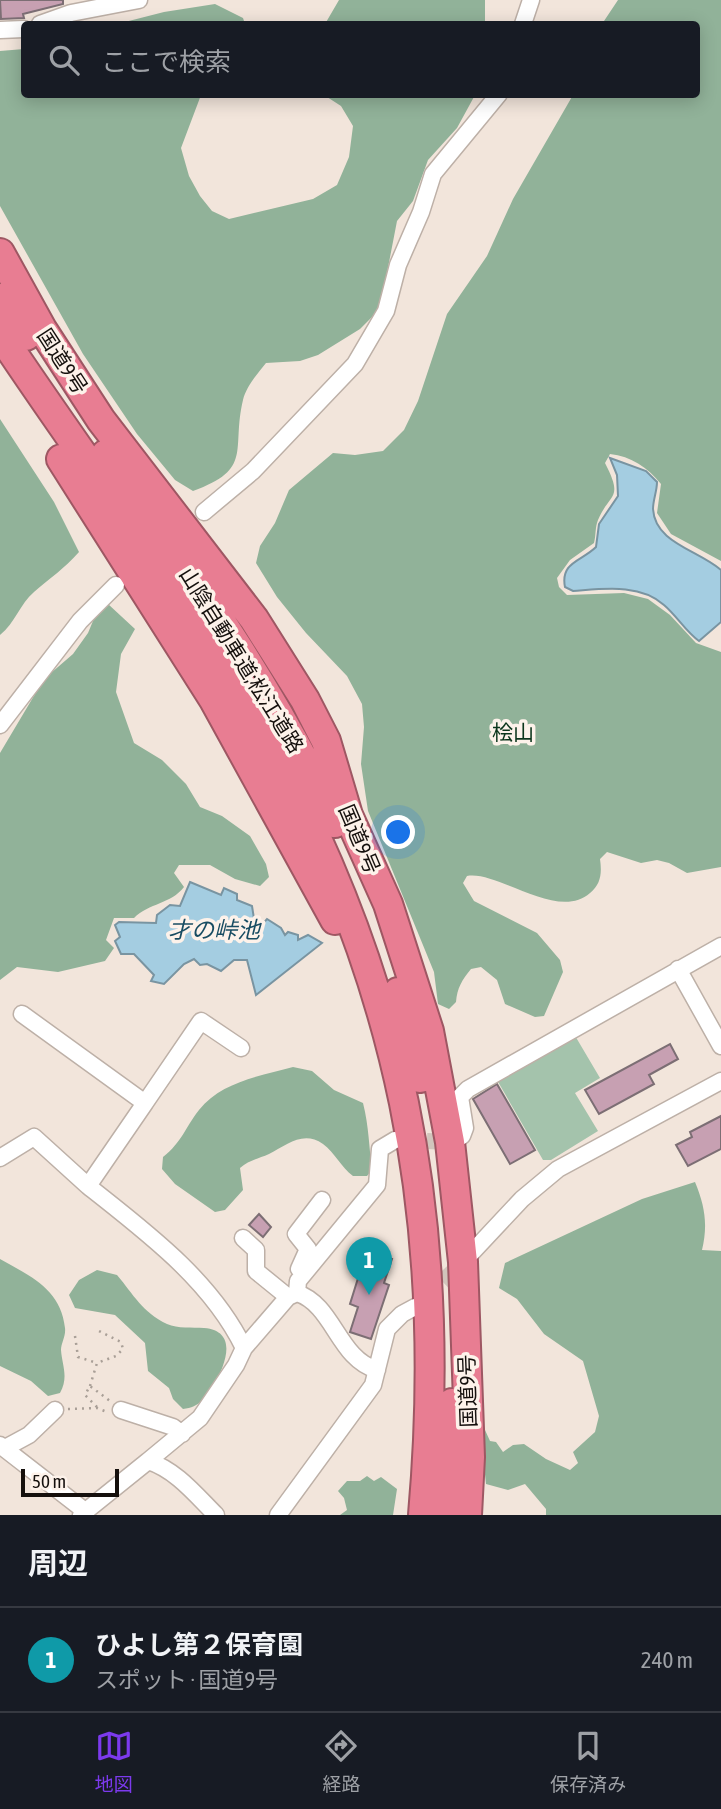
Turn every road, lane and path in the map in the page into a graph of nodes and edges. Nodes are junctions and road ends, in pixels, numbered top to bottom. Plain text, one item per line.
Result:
1 (139, 0) edge
2 (531, 0) edge
3 (48, 21) edge
4 (524, 21) edge
5 (21, 29) edge
6 (0, 30) edge
7 (496, 98) edge
8 (0, 253) edge
9 (0, 298) edge
10 (0, 334) edge
11 (0, 363) edge
12 (55, 399) junction
13 (204, 512) dead end
14 (116, 585) dead end
15 (0, 724) edge
16 (348, 815) junction
17 (332, 910) junction
18 (721, 946) edge
19 (678, 969) junction
20 (22, 1014) dead end
21 (721, 1046) edge
22 (241, 1048) dead end
23 (721, 1081) edge
24 (145, 1103) junction
25 (395, 1140) junction
26 (450, 1142) junction
27 (2, 1153) edge
28 (88, 1186) junction
29 (322, 1199) dead end
30 (243, 1237) dead end
31 (463, 1262) junction
32 (294, 1290) junction
33 (415, 1307) junction
34 (99, 1331) dead end
35 (75, 1336) dead end
36 (244, 1348) junction
37 (97, 1363) junction
38 (377, 1370) junction
39 (90, 1386) junction
40 (97, 1408) junction
41 (55, 1410) joint
42 (115, 1411) junction
43 (182, 1434) junction
44 (2, 1446) edge
45 (148, 1461) junction
46 (83, 1513) edge
47 (216, 1515) edge
48 (278, 1515) edge
49 (408, 1515) edge
50 (423, 1515) edge
51 (443, 1515) edge
52 (467, 1515) edge

1 - 3 street
2 - 4 street
5 - 6 street
7 - 13 street
8 - 16 highway, 国道9号
9 - 12 highway, 山陰自動車道;松江道路
10 - 12 highway, 山陰自動車道;松江道路
11 - 17 highway
12 - 16 highway
12 - 17 highway
12 - 50 highway, 山陰自動車道;松江道路
12 - 51 highway, 山陰自動車道;松江道路
14 - 15 street
16 - 26 highway, 国道9号
17 - 25 highway
18 - 19 street
19 - 21 street
19 - 26 street
20 - 24 street
22 - 24 street
23 - 31 street
24 - 28 street
25 - 32 street
25 - 33 highway
26 - 31 highway, 国道9号
27 - 28 street
28 - 36 street
29 - 32 street
30 - 32 street
31 - 52 highway, 国道9号
32 - 36 street
32 - 38 street
33 - 38 street
33 - 49 highway
34 - 37 path
35 - 37 path
36 - 43 street
37 - 39 path
38 - 48 street
39 - 40 path
39 - 42 path
40 - 41 path
40 - 42 path
41 - 44 street
42 - 43 street
43 - 45 street
44 - 46 street
45 - 46 street
45 - 47 street

